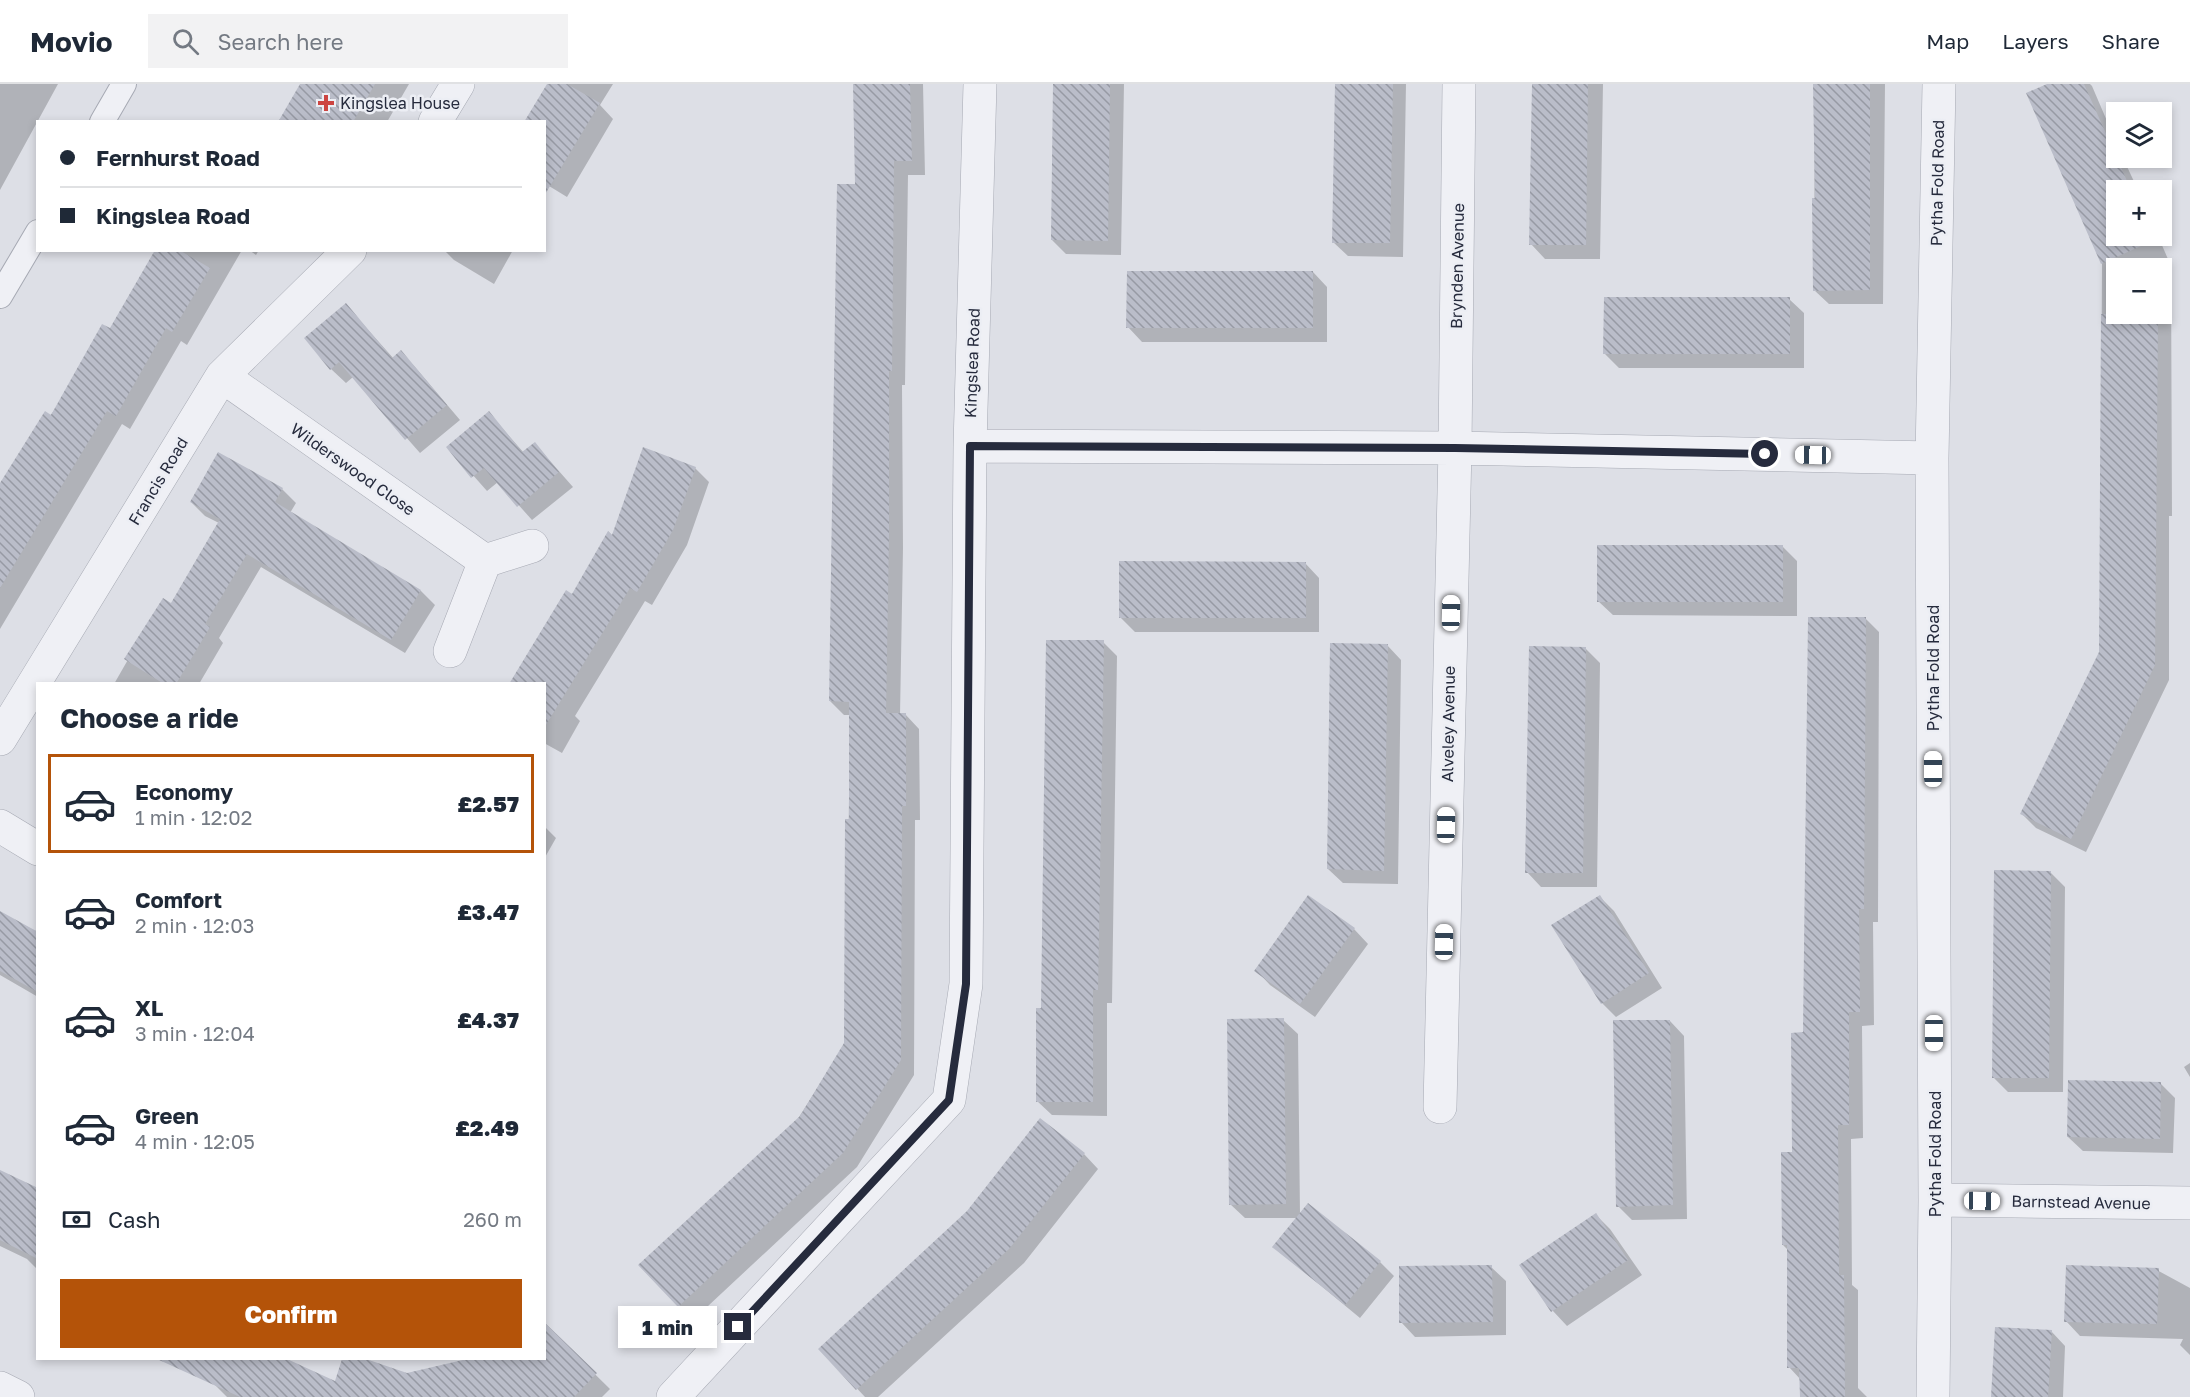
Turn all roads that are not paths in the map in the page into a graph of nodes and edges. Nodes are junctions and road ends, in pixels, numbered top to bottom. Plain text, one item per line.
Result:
1 (124, 84) edge
2 (458, 84) edge
3 (980, 84) edge
4 (1459, 84) edge
5 (1939, 84) edge
6 (103, 120) edge
7 (436, 120) edge
8 (36, 235) edge
9 (348, 252) edge
10 (0, 296) edge
11 (222, 376) junction
12 (970, 446) junction
13 (1455, 448) junction
14 (1932, 458) junction
15 (532, 546) dead end
16 (485, 561) junction
17 (450, 651) dead end
18 (0, 738) edge
19 (0, 826) edge
20 (36, 848) edge
21 (1440, 1107) dead end
22 (1935, 1200) junction
23 (2190, 1203) edge
24 (0, 1388) edge
25 (18, 1397) edge
26 (673, 1397) edge
27 (1933, 1397) edge

1 - 6 lane
2 - 7 street
3 - 12 street, Kingslea Road
4 - 13 street, Brynden Avenue
5 - 14 street, Pytha Fold Road
8 - 10 lane
9 - 11 street, Francis Road
11 - 16 street, Wilderswood Close
11 - 18 street, Francis Road
12 - 13 street
12 - 26 street, Kingslea Road
13 - 14 street
13 - 21 street, Alveley Avenue
14 - 22 street, Pytha Fold Road
15 - 16 street
16 - 17 street
19 - 20 street
22 - 23 street, Barnstead Avenue
22 - 27 street, Pytha Fold Road
24 - 25 street

